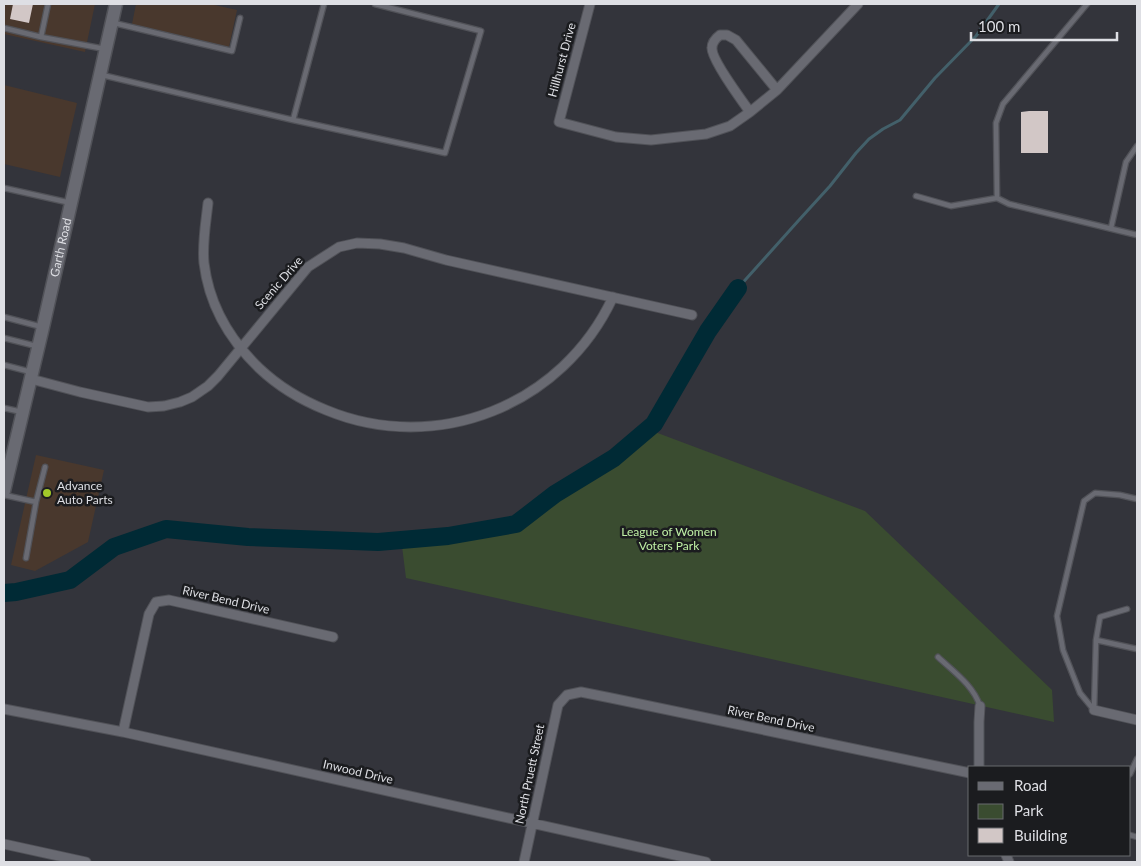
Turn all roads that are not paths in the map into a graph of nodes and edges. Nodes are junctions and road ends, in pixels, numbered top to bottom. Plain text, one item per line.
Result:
1 (48, 4) edge
2 (116, 4) edge
3 (324, 4) edge
4 (375, 4) edge
5 (590, 4) edge
6 (858, 4) edge
7 (1088, 4) edge
8 (240, 18) dead end
9 (112, 22) junction
10 (4, 28) edge
11 (41, 37) junction
12 (106, 49) junction
13 (100, 75) junction
14 (777, 90) junction
15 (750, 112) junction
16 (292, 120) junction
17 (1137, 146) edge
18 (4, 188) edge
19 (916, 196) dead end
20 (997, 198) junction
21 (72, 203) junction
22 (208, 203) dead end
23 (1111, 228) junction
24 (1137, 235) edge
25 (613, 296) junction
26 (692, 315) dead end
27 (4, 318) edge
28 (43, 327) junction
29 (4, 338) edge
30 (39, 347) junction
31 (241, 349) junction
32 (4, 365) edge
33 (32, 376) junction
34 (4, 408) edge
35 (23, 412) junction
36 (45, 467) dead end
37 (4, 491) edge
38 (4, 495) edge
39 (1137, 499) edge
40 (36, 502) junction
41 (26, 558) dead end
42 (1127, 609) dead end
43 (333, 637) dead end
44 (1096, 640) junction
45 (1137, 649) edge
46 (938, 657) dead end
47 (567, 695) joint
48 (980, 706) joint
49 (4, 709) edge
50 (1094, 710) junction
51 (1137, 720) edge
52 (123, 732) junction
53 (1137, 759) edge
54 (979, 766) edge
55 (1131, 772) edge
56 (968, 773) edge
57 (532, 824) junction
58 (4, 844) edge
59 (86, 862) edge
60 (524, 862) edge
61 (706, 862) edge

1 - 11 lane
2 - 9 main road, Garth Road
3 - 16 lane
4 - 16 lane
5 - 15 street, Hillhurst Drive
6 - 14 street
7 - 20 lane
8 - 9 lane
9 - 12 main road, Garth Road
10 - 11 lane
11 - 12 lane
12 - 13 main road, Garth Road
13 - 16 lane
13 - 21 main road, Garth Road
14 - 15 street
14 - 15 street
17 - 23 lane
18 - 21 lane
19 - 20 lane
20 - 23 lane
21 - 28 main road, Garth Road
22 - 31 street
23 - 24 lane
25 - 26 street, Scenic Drive
25 - 31 street, Scenic Drive
25 - 31 street
27 - 28 lane
28 - 30 main road, Garth Road
29 - 30 lane
30 - 33 main road, Garth Road
31 - 33 street, Scenic Drive
32 - 33 lane
33 - 35 main road, Garth Road
34 - 35 lane
35 - 37 main road, Garth Road
36 - 40 lane
38 - 40 lane
39 - 50 lane
40 - 41 lane
42 - 44 lane
43 - 52 street, River Bend Drive
44 - 45 lane
44 - 50 lane
46 - 48 lane
47 - 56 street, River Bend Drive
47 - 57 street, North Pruett Street
48 - 54 street
49 - 52 street, Inwood Drive
50 - 51 street
52 - 57 street, Inwood Drive
53 - 55 lane
57 - 60 street, North Pruett Street
57 - 61 street, Inwood Drive
58 - 59 street

